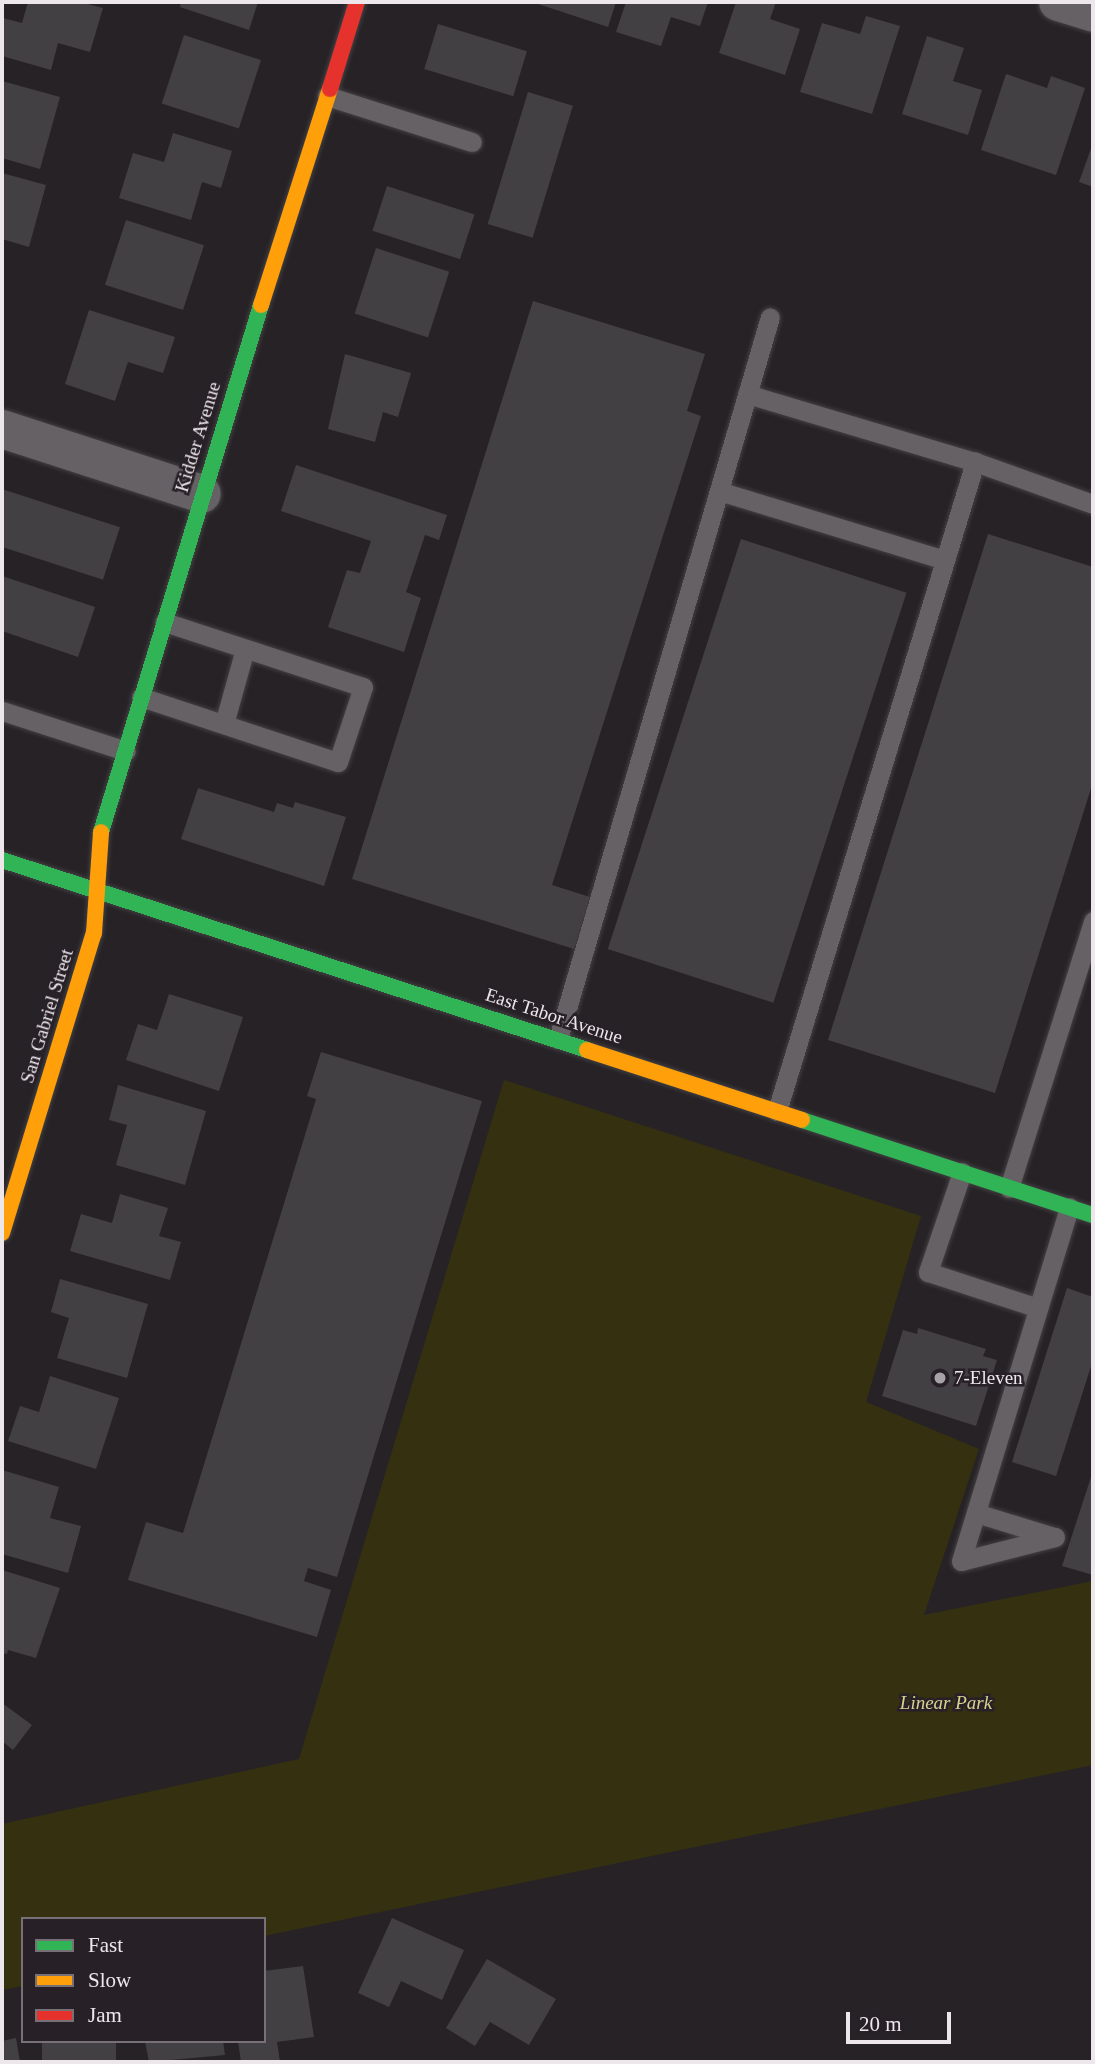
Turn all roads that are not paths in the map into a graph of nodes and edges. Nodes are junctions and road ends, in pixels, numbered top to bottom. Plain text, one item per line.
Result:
1 (357, 2) edge
2 (1058, 2) edge
3 (1093, 13) edge
4 (327, 96) junction
5 (472, 142) dead end
6 (770, 317) dead end
7 (747, 394) junction
8 (2, 429) edge
9 (975, 462) junction
10 (719, 491) junction
11 (202, 494) junction
12 (1093, 504) edge
13 (945, 560) junction
14 (164, 622) junction
15 (245, 649) junction
16 (141, 697) junction
17 (2, 711) edge
18 (224, 724) junction
19 (126, 751) junction
20 (2, 860) edge
21 (97, 890) junction
22 (1093, 921) edge
23 (558, 1039) junction
24 (777, 1111) junction
25 (962, 1172) junction
26 (1009, 1188) junction
27 (1069, 1207) junction
28 (1093, 1215) edge
29 (2, 1233) edge
30 (1038, 1308) junction
31 (976, 1513) dead end

1 - 4 street, Kidder Avenue
2 - 3 street
4 - 5 lane
4 - 11 street, Kidder Avenue
6 - 7 lane
7 - 9 lane
7 - 10 lane
8 - 11 street
9 - 12 lane
9 - 13 lane
10 - 13 lane
10 - 23 lane
11 - 14 street, Kidder Avenue
13 - 24 lane
14 - 15 lane
14 - 16 street, Kidder Avenue
15 - 18 lane
15 - 18 lane
16 - 18 lane
16 - 19 street, Kidder Avenue
17 - 19 lane
19 - 21 street, Kidder Avenue
20 - 21 street, East Tabor Avenue
21 - 23 street, East Tabor Avenue
21 - 29 street, San Gabriel Street
22 - 26 lane
23 - 24 street, East Tabor Avenue
24 - 25 street, East Tabor Avenue
25 - 26 street, East Tabor Avenue
25 - 30 lane
26 - 27 street, East Tabor Avenue
27 - 28 street, East Tabor Avenue
27 - 30 lane
30 - 31 lane

